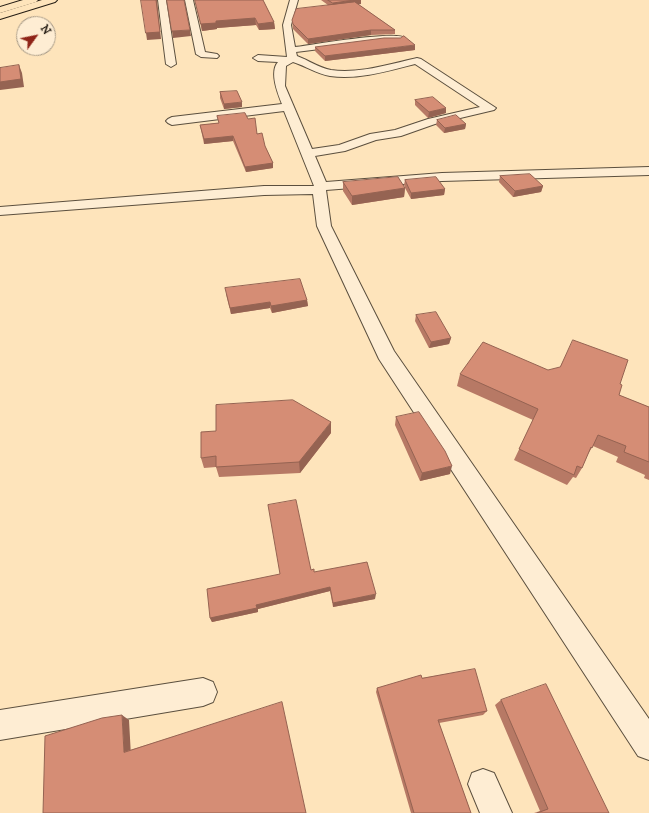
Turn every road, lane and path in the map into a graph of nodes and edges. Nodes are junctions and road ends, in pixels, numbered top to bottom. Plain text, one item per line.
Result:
1 (33, 0) edge
2 (52, 0) edge
3 (162, 0) edge
4 (189, 0) edge
5 (294, 0) edge
6 (5, 8) edge
7 (400, 38) edge
8 (292, 49) junction
9 (415, 54) edge
10 (214, 56) dead end
11 (258, 58) dead end
12 (171, 64) dead end
13 (321, 71) junction
14 (289, 107) junction
15 (172, 121) dead end
16 (308, 154) junction
17 (649, 171) edge
18 (320, 188) junction
19 (0, 211) edge
20 (203, 692) dead end
21 (0, 726) edge
22 (649, 745) edge
23 (483, 784) dead end
24 (496, 813) edge

1 - 6 main road
2 - 6 main road
3 - 12 street
4 - 10 street
5 - 8 street
7 - 8 street
8 - 11 street
8 - 13 street
8 - 14 street
9 - 13 street
13 - 16 street
14 - 15 street
14 - 16 street
16 - 18 street
17 - 18 street
18 - 19 street
18 - 22 street
20 - 21 street
23 - 24 street

